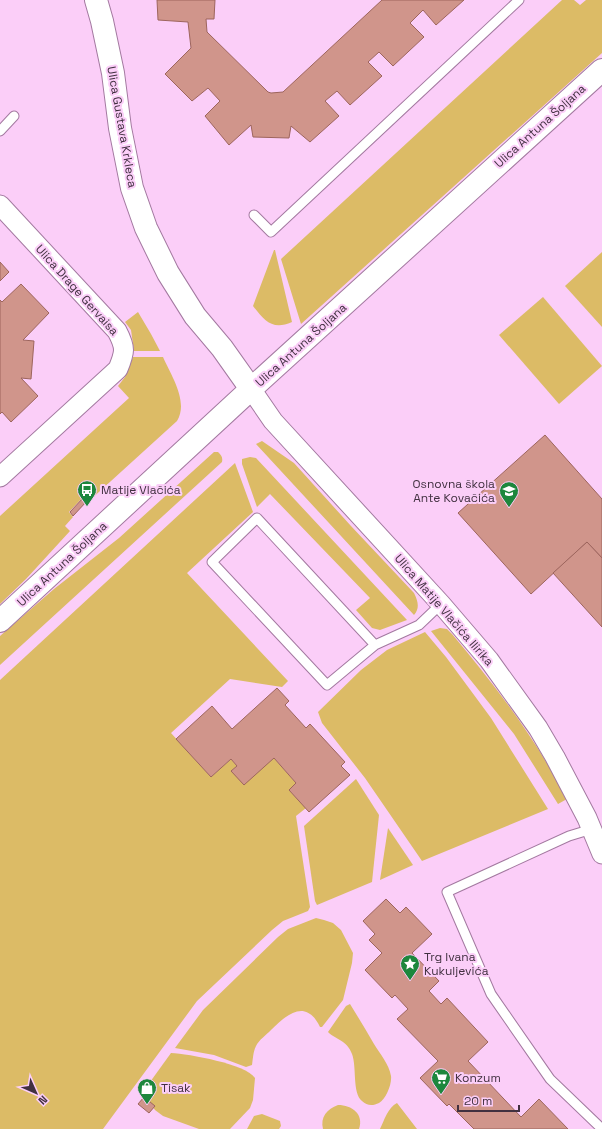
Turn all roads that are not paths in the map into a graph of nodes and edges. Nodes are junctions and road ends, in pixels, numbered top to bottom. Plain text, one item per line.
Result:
1 (96, 0) edge
2 (519, 0) edge
3 (602, 70) edge
4 (14, 116) dead end
5 (0, 131) edge
6 (0, 206) edge
7 (254, 215) dead end
8 (251, 389) junction
9 (0, 477) edge
10 (441, 604) junction
11 (0, 621) edge
12 (375, 645) junction
13 (592, 829) junction
14 (602, 854) edge
15 (602, 1129) edge

1 - 8 street, Ulica Gustava Krkleca
2 - 7 lane
3 - 8 street, Ulica Antuna Šoljana
4 - 5 lane
6 - 9 street, Ulica Drage Gervaisa
8 - 10 street, Ulica Matije Vlačića Ilirika
8 - 11 street, Ulica Antuna Šoljana
10 - 12 lane
10 - 13 street, Ulica Matije Vlačića Ilirika
12 - 12 lane
13 - 14 street, Ulica Matije Vlačića Ilirika
13 - 15 lane

